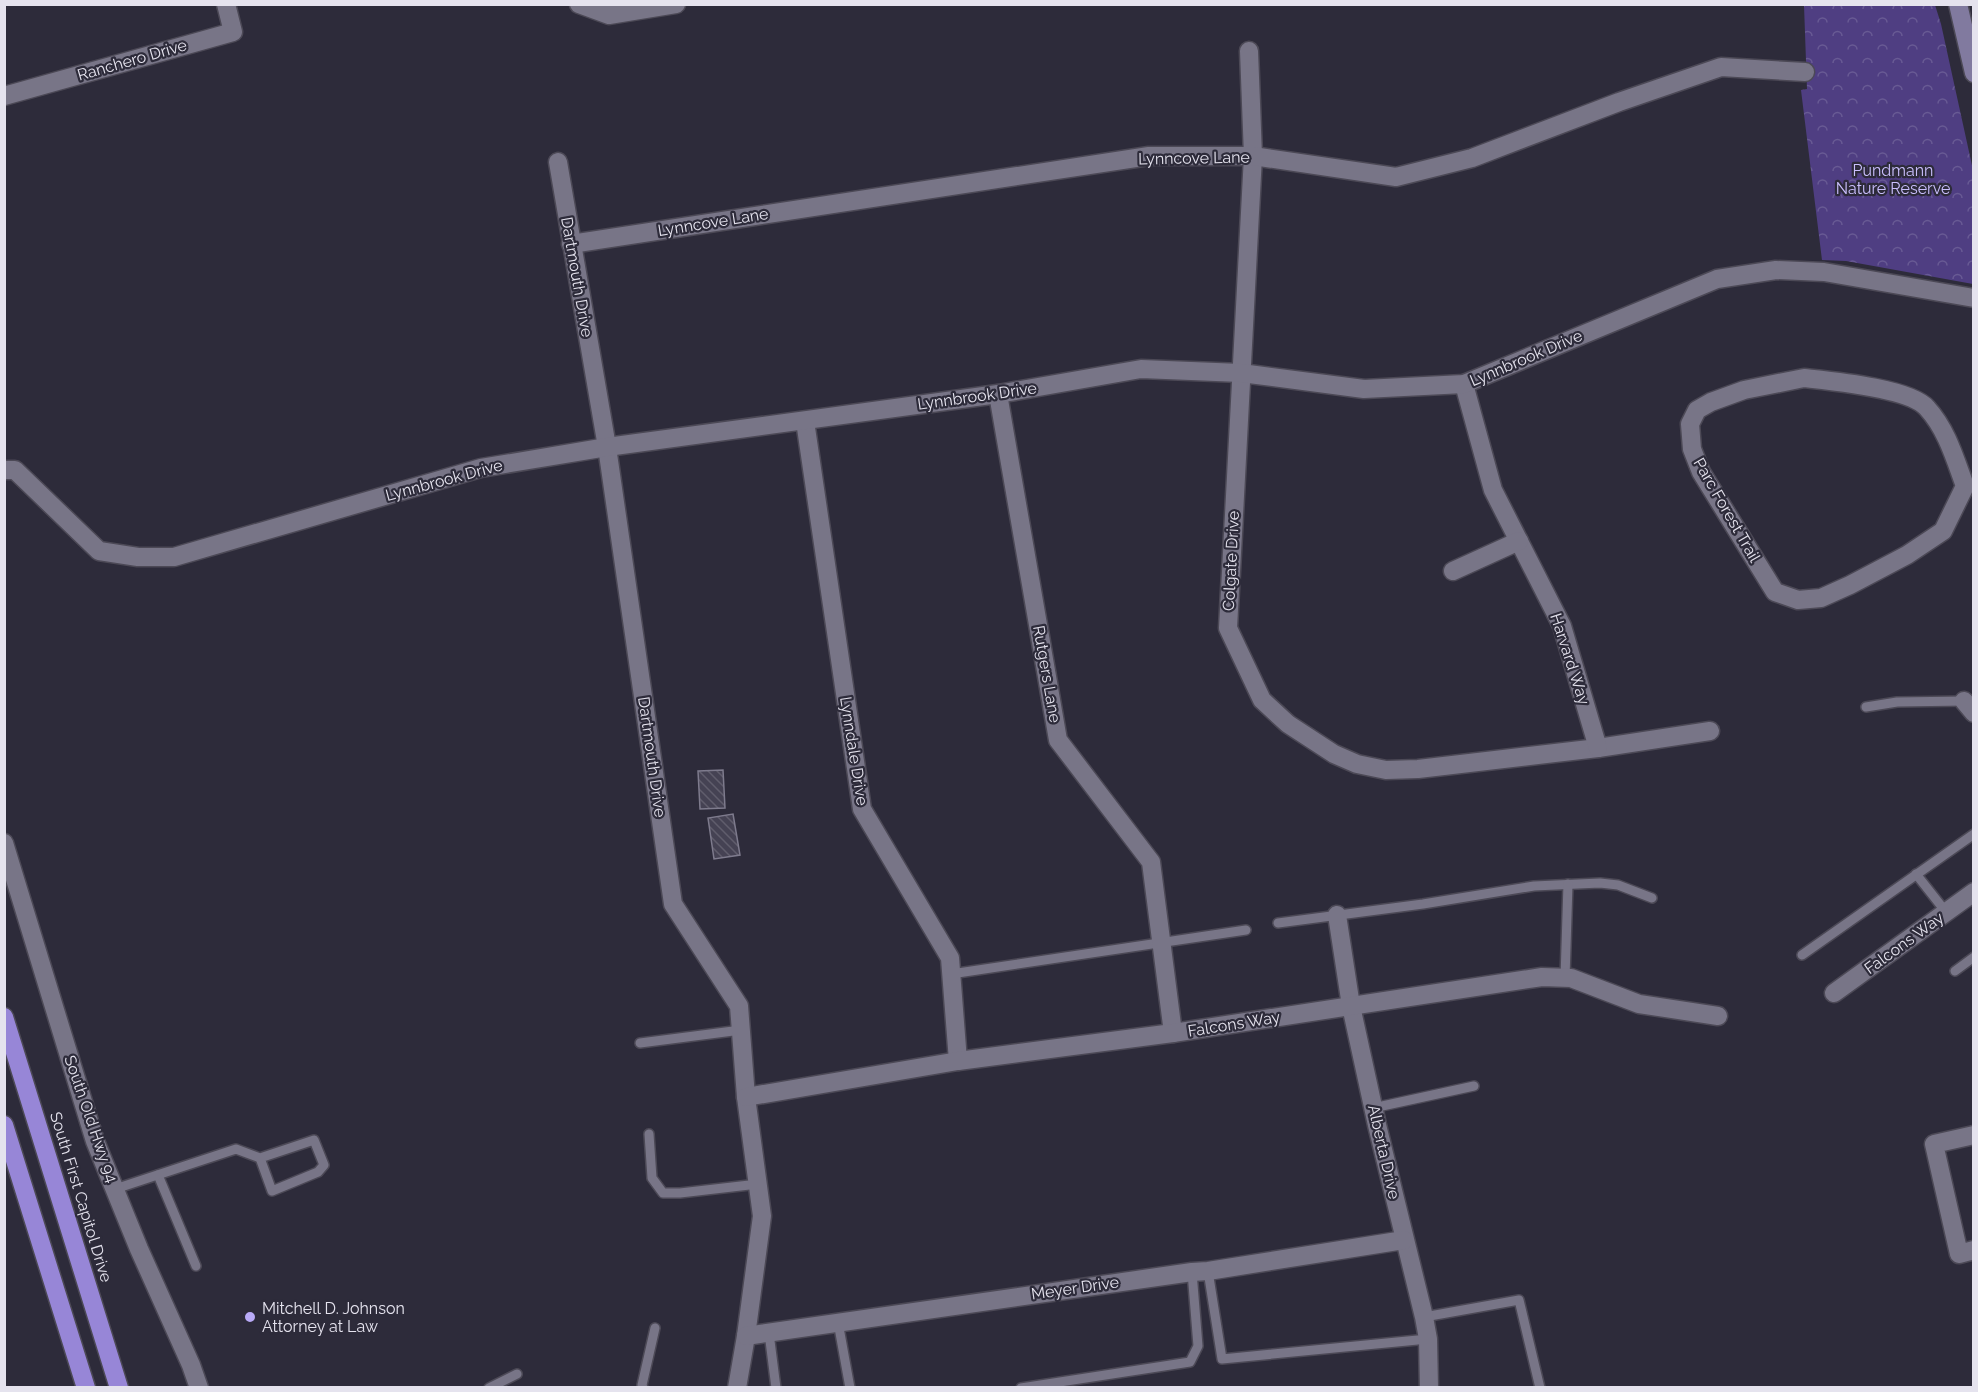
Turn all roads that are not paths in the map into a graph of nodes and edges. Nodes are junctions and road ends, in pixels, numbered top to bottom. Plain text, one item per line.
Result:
1 (226, 4) edge
2 (579, 4) edge
3 (676, 4) edge
4 (1958, 4) edge
5 (1250, 51) dead end
6 (1804, 72) dead end
7 (1974, 73) edge
8 (4, 96) edge
9 (1253, 156) junction
10 (558, 162) dead end
11 (571, 244) junction
12 (1974, 298) edge
13 (1241, 373) junction
14 (1464, 384) junction
15 (998, 394) junction
16 (805, 421) junction
17 (607, 447) junction
18 (4, 470) edge
19 (1969, 485) edge
20 (1519, 541) junction
21 (1453, 570) dead end
22 (1970, 704) edge
23 (1866, 707) dead end
24 (1710, 731) dead end
25 (1598, 748) junction
26 (1974, 834) edge
27 (4, 843) edge
28 (1916, 874) junction
29 (1568, 884) junction
30 (1974, 892) edge
31 (1652, 898) dead end
32 (1946, 912) junction
33 (1337, 915) junction
34 (1278, 923) dead end
35 (1246, 930) dead end
36 (1162, 944) junction
37 (1802, 955) dead end
38 (1974, 957) edge
39 (1955, 971) dead end
40 (951, 974) junction
41 (1564, 978) junction
42 (1834, 993) dead end
43 (1351, 1006) junction
44 (1718, 1016) dead end
45 (4, 1017) edge
46 (741, 1030) junction
47 (1173, 1033) junction
48 (640, 1043) dead end
49 (958, 1061) junction
50 (1474, 1086) dead end
51 (746, 1097) junction
52 (1373, 1108) junction
53 (4, 1125) edge
54 (649, 1134) dead end
55 (1974, 1135) edge
56 (260, 1158) junction
57 (158, 1175) junction
58 (758, 1184) junction
59 (115, 1189) junction
60 (1404, 1240) junction
61 (1974, 1250) edge
62 (196, 1266) dead end
63 (1200, 1271) junction
64 (1424, 1317) junction
65 (838, 1322) junction
66 (655, 1328) dead end
67 (769, 1332) junction
68 (746, 1336) junction
69 (1428, 1339) junction
70 (517, 1374) dead end
71 (86, 1388) edge
72 (119, 1388) edge
73 (200, 1388) edge
74 (489, 1388) edge
75 (643, 1388) edge
76 (736, 1388) edge
77 (776, 1388) edge
78 (850, 1388) edge
79 (1021, 1388) edge
80 (1429, 1388) edge
81 (1540, 1388) edge

1 - 8 street, Ranchero Drive
2 - 3 street
4 - 7 street
5 - 9 street, Colgate Drive
6 - 9 street, Lynncove Lane
9 - 11 street, Lynncove Lane
9 - 13 street, Colgate Drive
10 - 11 street, Dartmouth Drive
11 - 17 street, Dartmouth Drive
12 - 14 street, Lynnbrook Drive
13 - 14 street, Lynnbrook Drive
13 - 15 street, Lynnbrook Drive
13 - 25 street, Colgate Drive
14 - 20 street, Harvard Way
15 - 16 street, Lynnbrook Drive
15 - 36 street, Rutgers Lane
16 - 17 street, Lynnbrook Drive
16 - 40 street, Lynndale Drive
17 - 18 street, Lynnbrook Drive
17 - 46 street, Dartmouth Drive
19 - 19 street, Parc Forest Trail
20 - 21 street
20 - 25 street, Harvard Way
22 - 23 lane
24 - 25 street, Colgate Drive
26 - 28 lane
27 - 59 street, South Old Hwy 94
28 - 32 lane
28 - 37 lane
29 - 31 lane
29 - 33 lane
29 - 41 lane
30 - 32 street, Falcons Way
32 - 42 street, Falcons Way
33 - 34 lane
33 - 43 street, Alberta Drive
35 - 36 lane
36 - 40 lane
36 - 47 street, Rutgers Lane
38 - 39 lane
40 - 49 street, Lynndale Drive
41 - 43 street, Falcons Way
41 - 44 street, Falcons Way
43 - 47 street, Falcons Way
43 - 52 street, Alberta Drive
45 - 72 highway, South First Capitol Drive
46 - 48 lane
46 - 51 street, Dartmouth Drive
47 - 49 street, Falcons Way
49 - 51 street, Falcons Way
50 - 52 lane
51 - 58 street, Dartmouth Drive
52 - 60 street, Alberta Drive
53 - 71 highway
54 - 58 lane
55 - 61 street
56 - 56 lane
56 - 57 lane
57 - 59 lane
57 - 62 lane
58 - 68 street, Dartmouth Drive
59 - 73 street, South Old Hwy 94
60 - 63 street, Meyer Drive
60 - 64 street, Alberta Drive
63 - 65 street, Meyer Drive
63 - 69 lane
63 - 79 lane
64 - 69 street, Alberta Drive
64 - 81 lane
65 - 67 street, Meyer Drive
65 - 78 lane
66 - 75 lane
67 - 68 street, Meyer Drive
67 - 77 lane
68 - 76 street, Dartmouth Drive
69 - 80 street, Alberta Drive
70 - 74 lane

